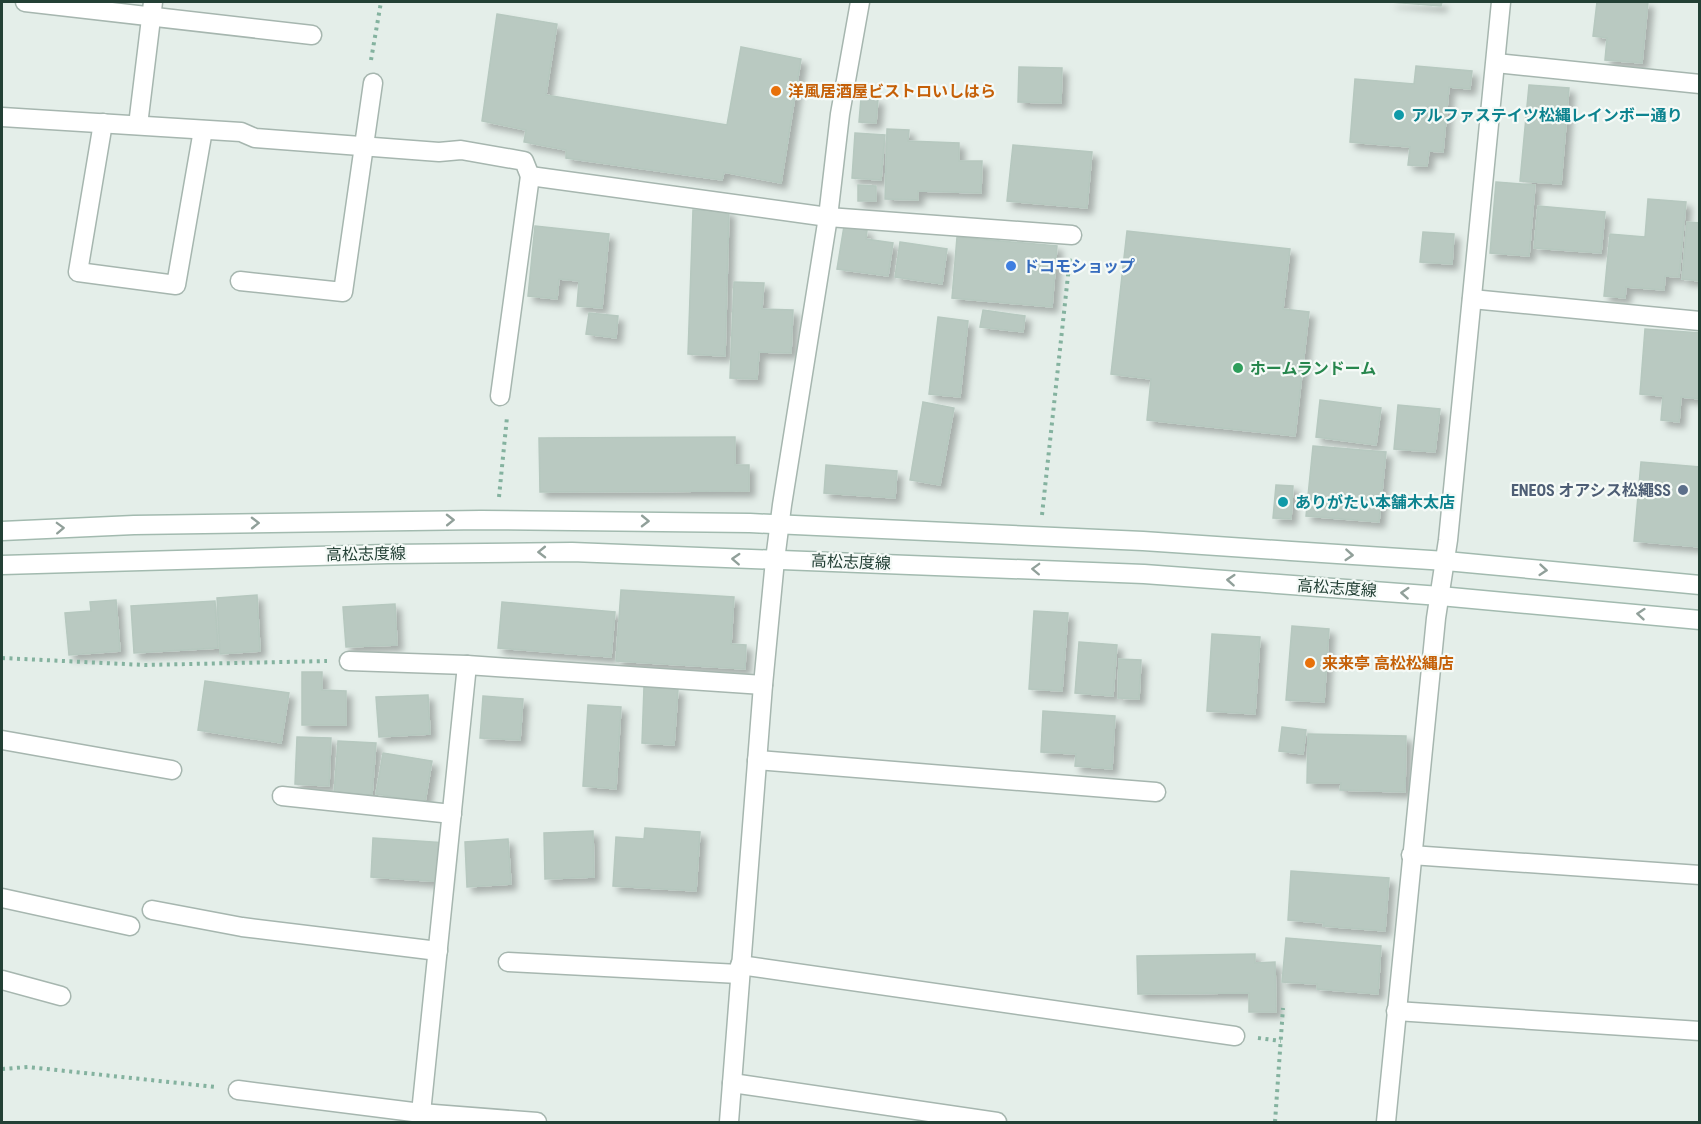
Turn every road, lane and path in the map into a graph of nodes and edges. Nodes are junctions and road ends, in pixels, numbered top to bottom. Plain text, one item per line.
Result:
1 (25, 2) edge
2 (381, 2) edge
3 (860, 2) edge
4 (1502, 2) edge
5 (152, 9) edge
6 (312, 35) dead end
7 (1496, 63) junction
8 (373, 83) joint
9 (1700, 84) edge
10 (2, 117) edge
11 (102, 123) junction
12 (138, 125) junction
13 (203, 130) junction
14 (364, 146) junction
15 (530, 176) junction
16 (828, 217) junction
17 (1072, 235) joint
18 (240, 281) dead end
19 (1472, 299) junction
20 (1700, 321) edge
21 (500, 396) joint
22 (499, 497) dead end
23 (1042, 515) dead end
24 (780, 524) junction
25 (2, 531) edge
26 (775, 560) junction
27 (1446, 561) junction
28 (2, 565) edge
29 (1700, 585) edge
30 (1440, 596) junction
31 (1700, 620) edge
32 (2, 658) edge
33 (348, 661) joint
34 (467, 665) junction
35 (763, 684) junction
36 (2, 740) edge
37 (758, 760) junction
38 (172, 770) dead end
39 (1156, 792) dead end
40 (282, 796) dead end
41 (452, 814) junction
42 (1411, 855) junction
43 (1700, 875) edge
44 (2, 898) edge
45 (152, 910) dead end
46 (130, 926) dead end
47 (438, 951) junction
48 (508, 962) dead end
49 (740, 970) junction
50 (2, 980) edge
51 (61, 996) dead end
52 (1283, 1008) dead end
53 (1396, 1011) junction
54 (1700, 1031) edge
55 (1235, 1036) dead end
56 (2, 1069) edge
57 (732, 1083) junction
58 (238, 1090) joint
59 (421, 1113) junction
60 (369, 1114) edge
61 (537, 1122) edge
62 (729, 1122) edge
63 (997, 1122) edge
64 (1275, 1122) edge
65 (1386, 1122) edge

1 - 5 street
2 - 8 path
3 - 16 street
4 - 7 street
5 - 6 street
5 - 12 street
7 - 9 street
7 - 19 street
8 - 14 street
10 - 11 street
11 - 12 street
11 - 13 street
12 - 13 street
13 - 14 street
14 - 15 street
14 - 18 street
15 - 16 street
15 - 21 street
16 - 17 street
16 - 24 street
17 - 23 path
19 - 20 street
19 - 27 street
21 - 22 path
25 -> 24 street, 高松志度線
24 - 26 street
24 -> 27 street, 高松志度線
26 -> 28 street, 高松志度線
30 -> 26 street, 高松志度線
26 - 35 street
27 -> 29 street, 高松志度線
27 - 30 street
31 -> 30 street, 高松志度線
30 - 42 street
32 - 33 path
33 - 34 street
34 - 35 street
34 - 41 street
35 - 37 street
36 - 38 street
37 - 39 street
37 - 49 street
40 - 41 street
41 - 47 street
42 - 43 street
42 - 53 street
44 - 46 street
45 - 47 street
47 - 59 street
48 - 49 street
49 - 55 street
49 - 57 street
50 - 51 street
52 - 64 path
53 - 54 street
53 - 65 street
56 - 58 path
57 - 62 street
57 - 63 street
58 - 60 street
59 - 60 street
59 - 61 street

